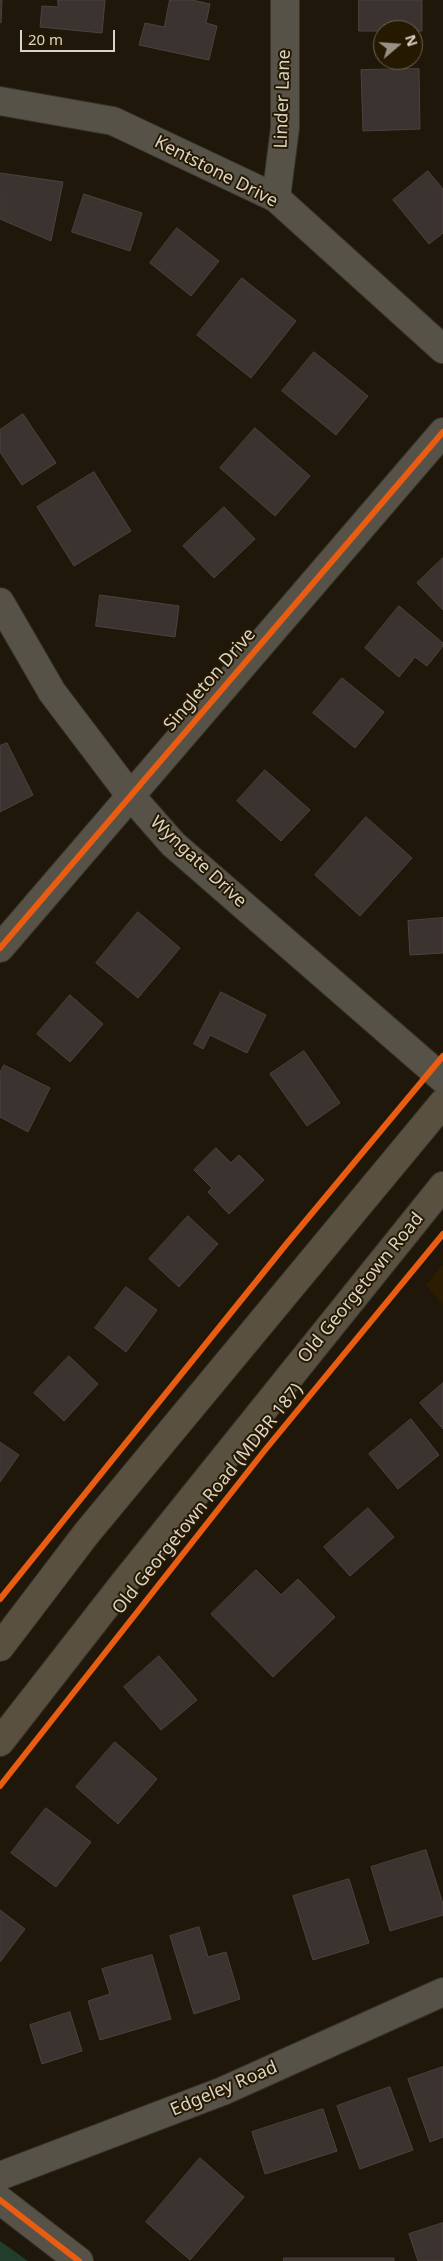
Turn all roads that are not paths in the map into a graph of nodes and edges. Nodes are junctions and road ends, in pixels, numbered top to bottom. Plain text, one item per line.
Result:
1 (285, 0) edge
2 (0, 101) edge
3 (276, 198) junction
4 (443, 349) edge
5 (443, 432) edge
6 (0, 602) edge
7 (130, 795) junction
8 (0, 948) edge
9 (443, 1079) edge
10 (443, 1103) edge
11 (443, 1186) edge
12 (0, 1647) edge
13 (0, 1742) edge
14 (443, 1992) edge
15 (0, 2176) edge
16 (0, 2200) edge
17 (79, 2261) edge

1 - 3 street, Linder Lane
2 - 3 street, Kentstone Drive
3 - 4 street, Kentstone Drive
5 - 7 street, Singleton Drive
6 - 7 street, Wyngate Drive
7 - 8 street, Singleton Drive
7 - 9 street, Wyngate Drive
10 - 12 main road
11 - 13 main road, Old Georgetown Road
14 - 15 street, Edgeley Road
16 - 17 street

